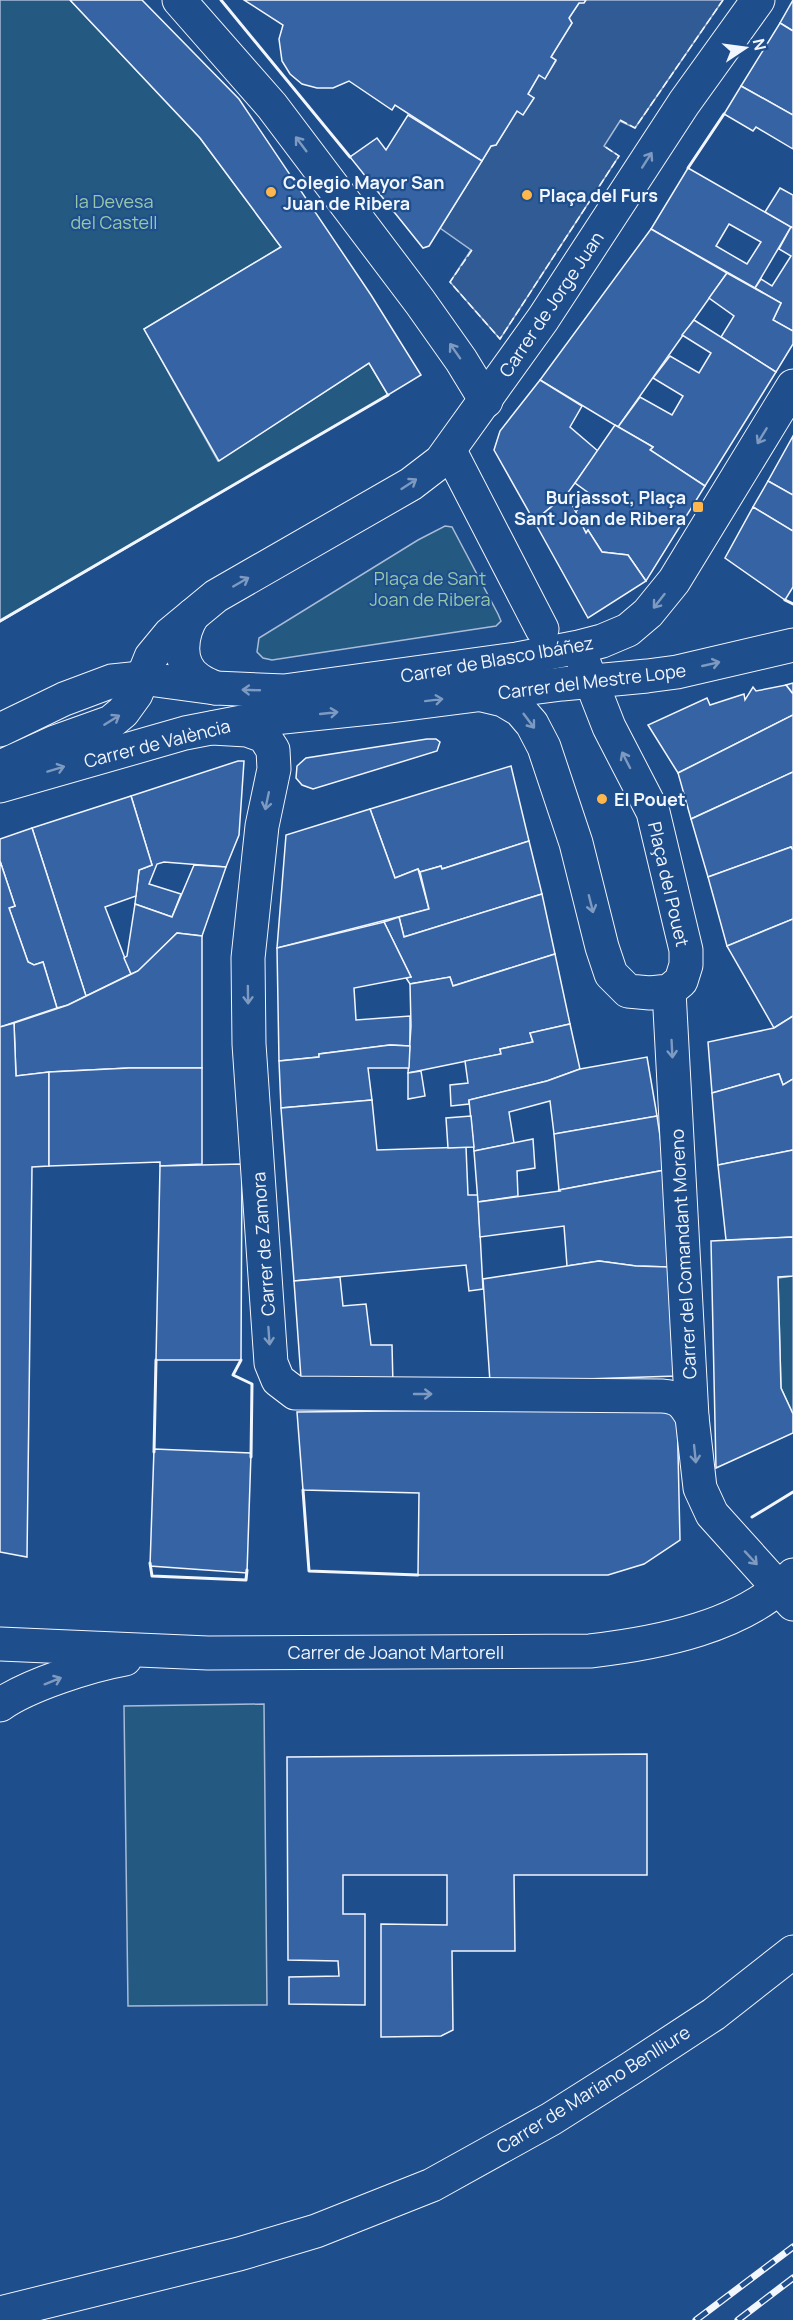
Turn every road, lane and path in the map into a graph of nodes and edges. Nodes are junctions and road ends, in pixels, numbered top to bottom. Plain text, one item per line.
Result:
1 (179, 0) edge
2 (758, 0) edge
3 (793, 386) edge
4 (486, 400) junction
5 (450, 450) junction
6 (193, 615) junction
7 (542, 628) dead end
8 (793, 645) edge
9 (579, 647) junction
10 (141, 678) junction
11 (591, 682) junction
12 (326, 685) junction
13 (215, 688) junction
14 (479, 694) junction
15 (389, 706) joint
16 (276, 718) junction
17 (212, 728) junction
18 (0, 730) edge
19 (0, 767) edge
20 (274, 769) junction
21 (0, 786) edge
22 (669, 991) junction
23 (692, 1418) junction
24 (788, 1590) edge
25 (0, 1644) edge
26 (187, 1652) junction
27 (0, 1705) edge
28 (793, 1952) edge
29 (0, 2313) edge

4 -> 1 street
4 -> 2 street, Carrer de Jorge Juan
3 -> 9 street, Carrer de Blasco Ibáñez
4 - 5 street
6 -> 5 street
5 - 7 street
6 - 10 street
6 - 13 street
11 -> 8 street, Carrer del Mestre Lope
9 - 11 street, Plaça del Pouet
9 - 12 street, Carrer de Blasco Ibáñez
10 - 13 street, Carrer de Blasco Ibáñez
10 - 18 street
19 -> 10 street, Carrer de València
11 - 14 street, Carrer del Mestre Lope
22 -> 11 street, Plaça del Pouet
12 -> 13 street, Carrer de Blasco Ibáñez
12 - 16 street
15 -> 14 street, Carrer del Mestre Lope
14 -> 22 street
16 -> 15 street, Carrer de València
16 - 17 street, Carrer de València
16 - 20 street
17 - 20 street, Carrer de Zamora
21 -> 17 street, Carrer de València
20 -> 23 street, Carrer de Zamora
22 -> 23 street, Carrer del Comandant Moreno
23 -> 24 street, Carrer del Comandant Moreno
24 - 26 street, Carrer de Joanot Martorell
25 - 26 street, Carrer de Joanot Martorell
27 -> 26 street
28 - 29 street, Carrer de Mariano Benlliure

